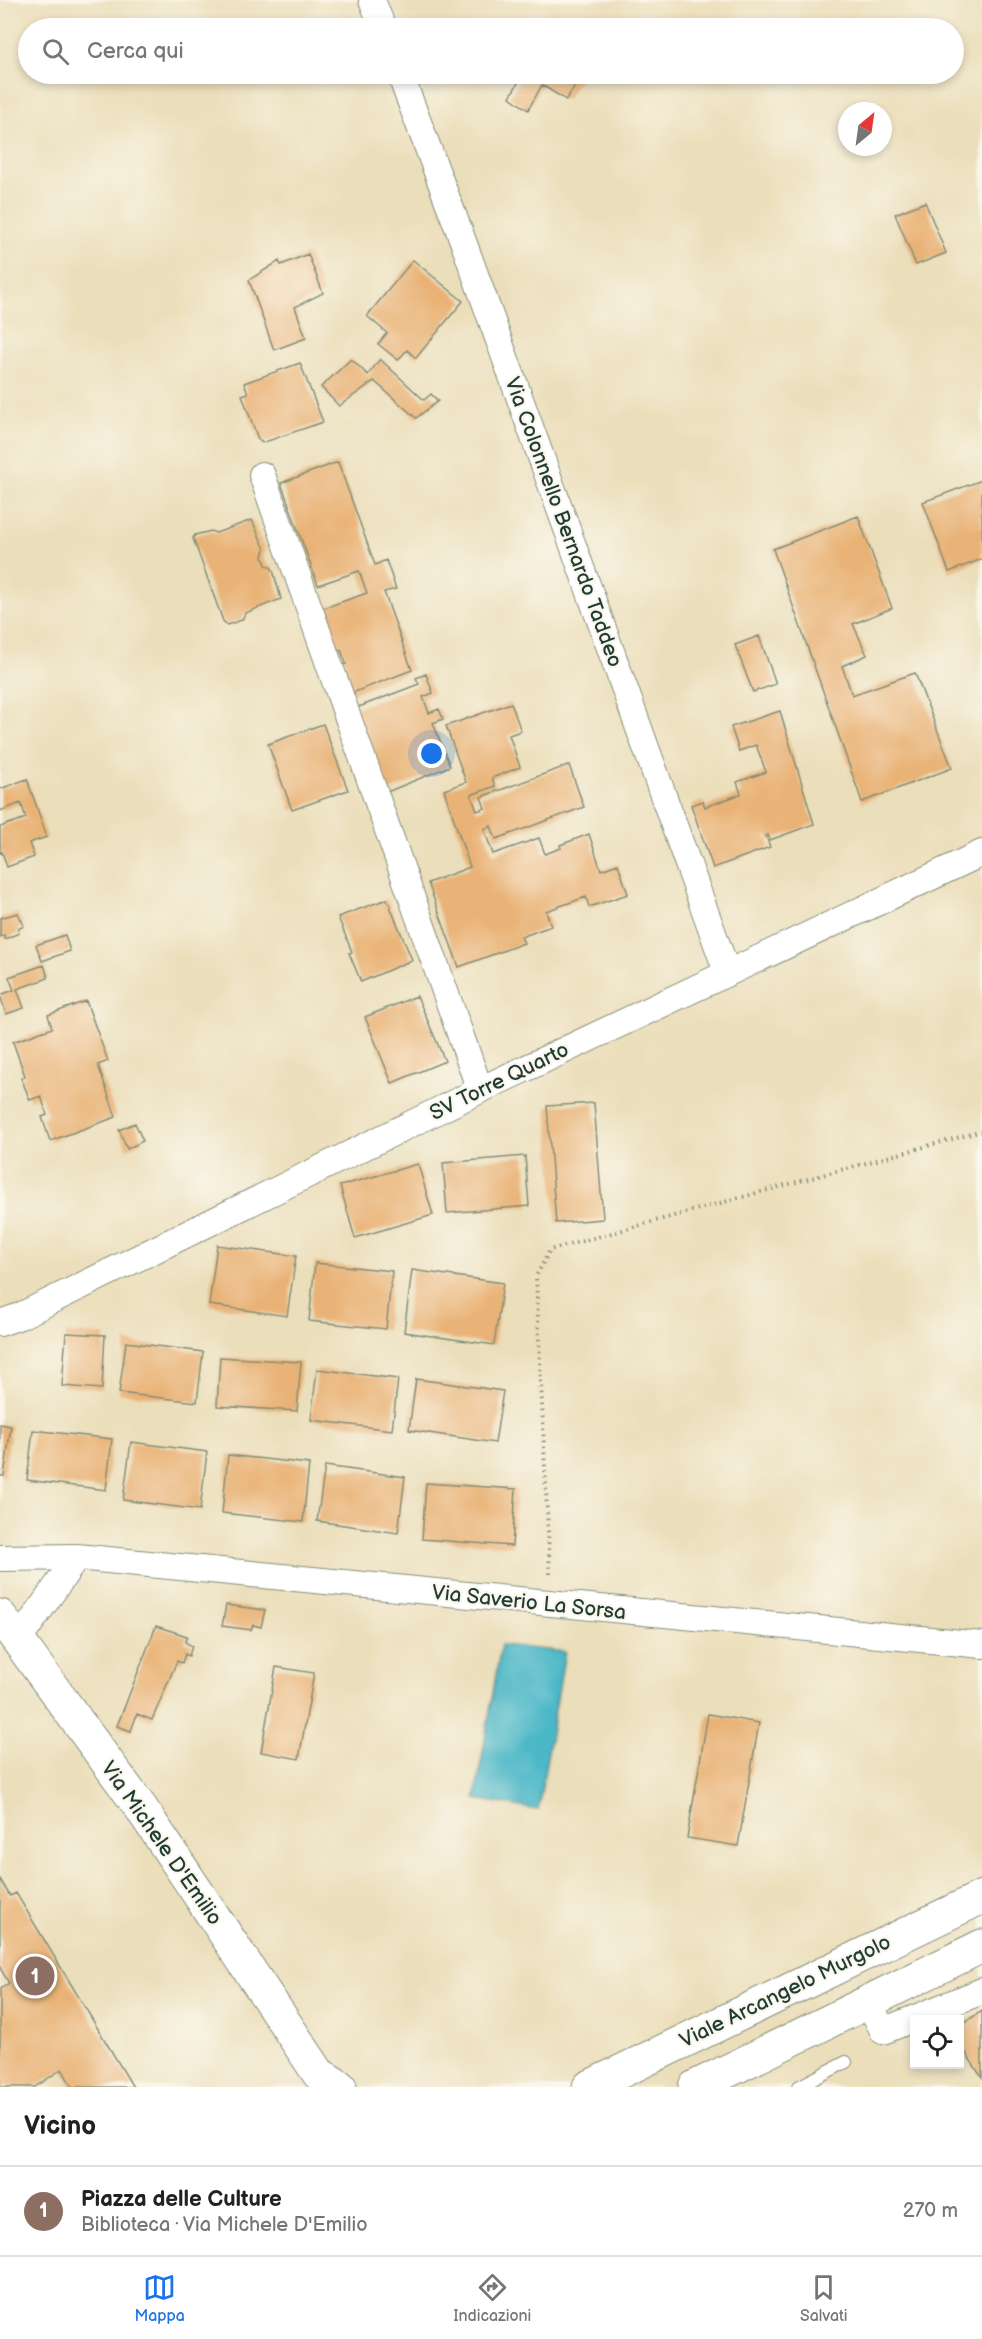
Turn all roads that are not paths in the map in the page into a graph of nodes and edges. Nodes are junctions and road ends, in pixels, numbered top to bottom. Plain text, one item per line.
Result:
1 (372, 0) edge
2 (379, 18) edge
3 (404, 84) edge
4 (262, 475) dead end
5 (982, 852) edge
6 (727, 972) junction
7 (480, 1090) junction
8 (10, 1319) edge
9 (0, 1339) edge
10 (77, 1557) junction
11 (0, 1558) edge
12 (9, 1628) edge
13 (982, 1645) edge
14 (982, 1897) edge
15 (982, 1946) edge
16 (982, 1991) edge
17 (868, 2000) junction
18 (846, 2062) dead end
19 (326, 2083) edge
20 (698, 2086) edge
21 (590, 2087) edge
22 (798, 2087) edge

1 - 2 street
3 - 6 street, Via Colonnello Bernardo Taddeo
4 - 7 street
5 - 6 street, SV Torre Quarto
6 - 7 street, SV Torre Quarto
7 - 8 street, SV Torre Quarto
8 - 9 street, SV Torre Quarto
10 - 11 street, Via Saverio La Sorsa
10 - 12 street
10 - 13 street, Via Saverio La Sorsa
12 - 19 main road, Via Michele D'Emilio
14 - 21 main road, Viale Arcangelo Murgolo
15 - 17 main road
16 - 17 street
17 - 20 main road
18 - 22 lane

